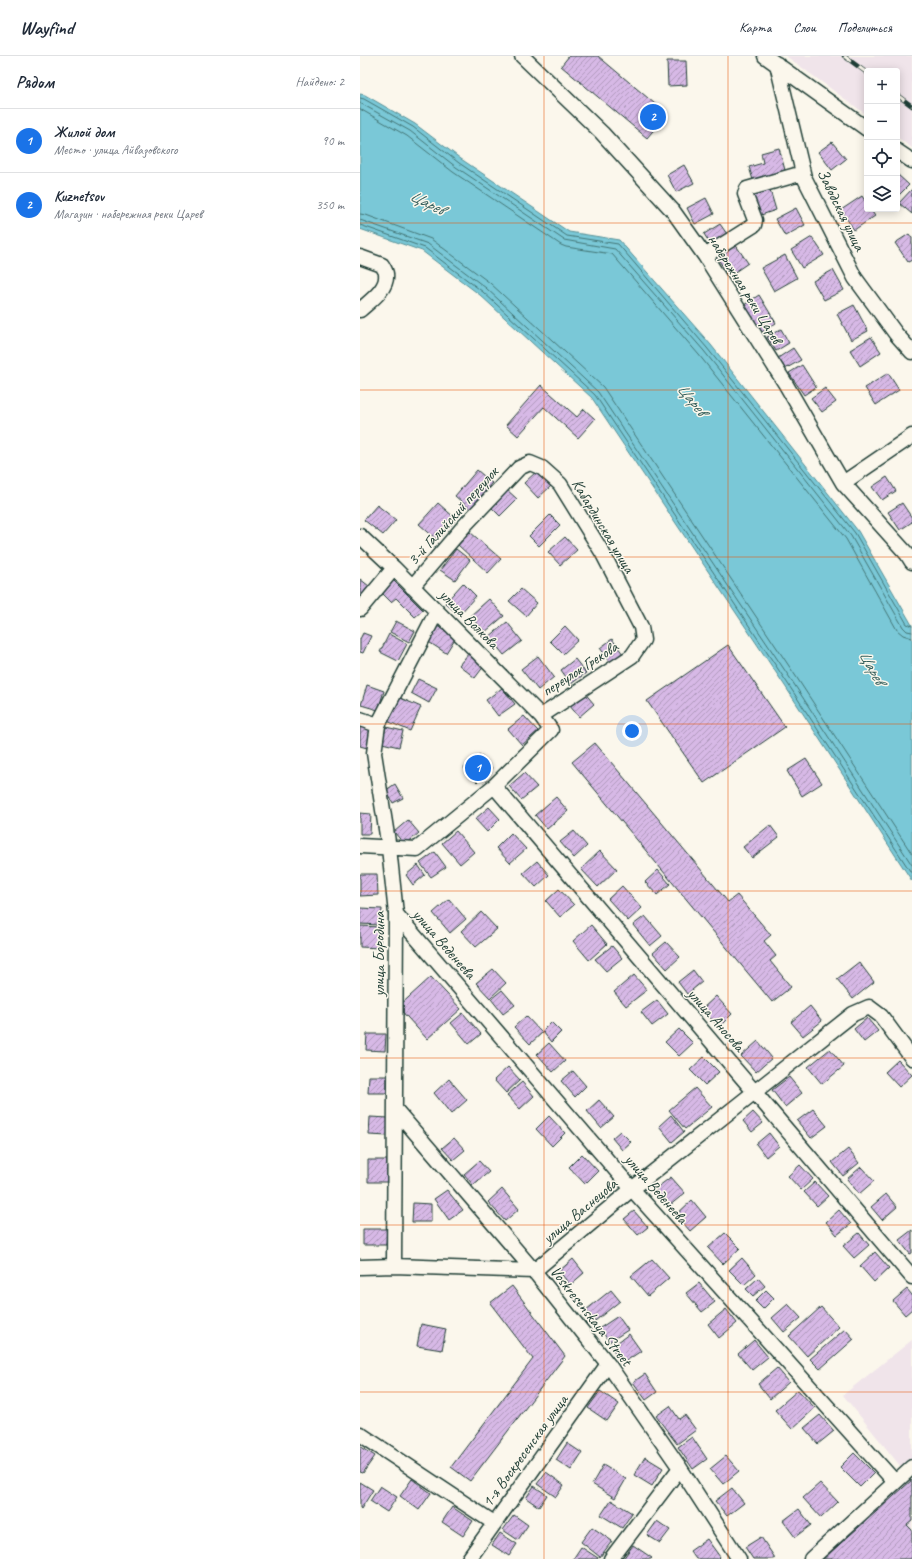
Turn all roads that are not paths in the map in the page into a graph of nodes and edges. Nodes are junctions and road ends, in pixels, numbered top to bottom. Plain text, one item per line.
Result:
1 (522, 56) edge
2 (765, 56) edge
3 (777, 64) junction
4 (864, 127) edge
5 (900, 153) edge
6 (912, 161) edge
7 (803, 174) junction
8 (706, 256) junction
9 (360, 257) edge
10 (360, 310) edge
11 (912, 352) edge
12 (912, 436) edge
13 (519, 468) joint
14 (843, 483) junction
15 (360, 536) edge
16 (912, 562) edge
17 (394, 568) junction
18 (412, 587) junction
19 (360, 609) edge
20 (437, 611) junction
21 (641, 627) joint
22 (541, 716) junction
23 (360, 719) edge
24 (378, 725) junction
25 (494, 786) junction
26 (360, 846) edge
27 (389, 848) junction
28 (396, 914) junction
29 (912, 1058) edge
30 (755, 1092) junction
31 (395, 1109) junction
32 (632, 1189) junction
33 (394, 1266) junction
34 (360, 1267) edge
35 (534, 1270) junction
36 (912, 1277) edge
37 (608, 1364) junction
38 (360, 1434) edge
39 (912, 1467) edge
40 (680, 1468) junction
41 (895, 1482) junction
42 (494, 1523) junction
43 (469, 1559) edge
44 (611, 1559) edge
45 (739, 1559) edge
46 (811, 1559) edge

1 - 8 street, набережная реки Царев
2 - 3 street
3 - 4 street
3 - 7 street, Заводская улица
5 - 6 street
7 - 8 street
7 - 11 street, Заводская улица
8 - 14 street, набережная реки Царев
9 - 10 street
12 - 14 street
13 - 18 street, 3-й Галийский переулок
13 - 21 street, Кабардинская улица
14 - 16 street, набережная реки Царев
15 - 17 street, улица Волкова
17 - 18 street, улица Волкова
17 - 19 street
18 - 20 street, улица Волкова
20 - 22 street, улица Волкова
20 - 24 street, улица Бородина
21 - 22 street, переулок Грекова
22 - 25 street, улица Волкова
23 - 24 street
24 - 27 street, улица Бородина
25 - 27 street
25 - 30 street, улица Аносова
26 - 27 street
27 - 28 street, улица Бородина
28 - 31 street, улица Бородина
28 - 32 street, улица Веденеева
29 - 30 street, улица Васнецова
30 - 32 street, улица Васнецова
30 - 36 street, улица Аносова
31 - 33 street, улица Бородина
31 - 35 street, Voskresenskaya Street
32 - 35 street, улица Васнецова
32 - 41 street, улица Веденеева
33 - 34 street
33 - 35 street
35 - 37 street, Voskresenskaya Street
37 - 40 street, Voskresenskaya Street
37 - 42 street, 1-я Воскресенская улица
38 - 42 street
39 - 41 street
40 - 44 street
40 - 45 street, Voskresenskaya Street
41 - 46 street
42 - 43 street, 1-я Воскресенская улица

